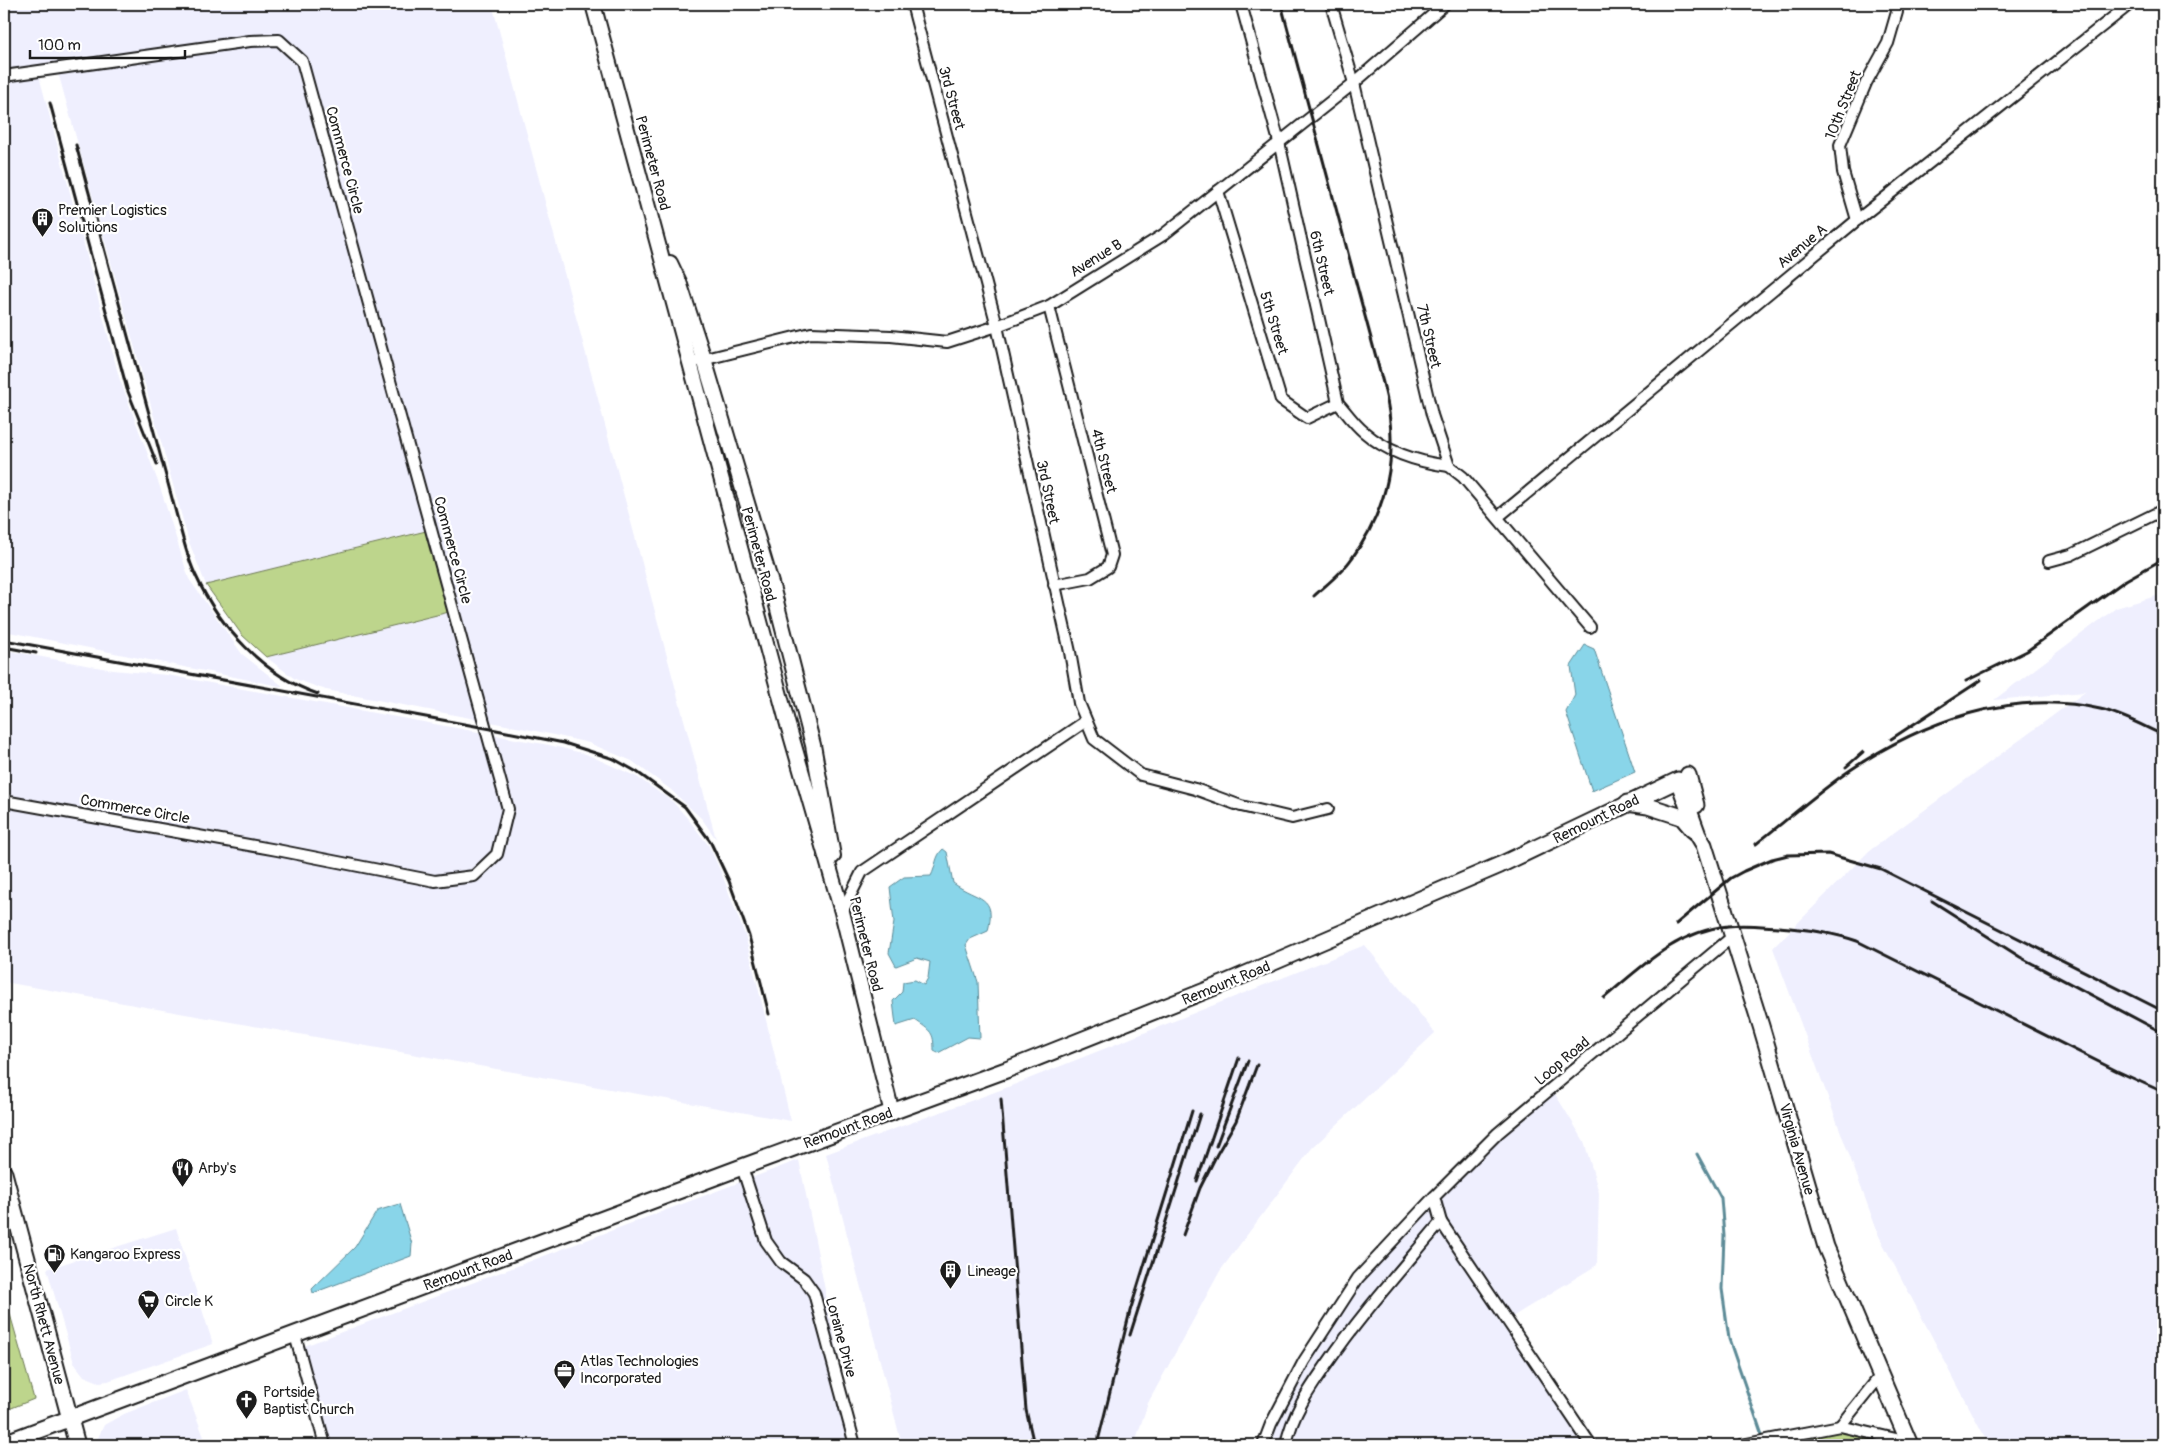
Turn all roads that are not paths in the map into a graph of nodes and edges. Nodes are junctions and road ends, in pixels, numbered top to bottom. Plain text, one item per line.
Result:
1 (593, 4) edge
2 (912, 4) edge
3 (1241, 4) edge
4 (1331, 4) edge
5 (1445, 4) edge
6 (1896, 4) edge
7 (2130, 4) edge
8 (4, 76) edge
9 (1354, 83) junction
10 (1279, 142) junction
11 (1218, 191) junction
12 (1857, 220) junction
13 (1049, 306) junction
14 (997, 326) junction
15 (697, 361) junction
16 (1338, 403) junction
17 (1449, 466) junction
18 (2163, 510) edge
19 (1498, 517) junction
20 (2049, 560) dead end
21 (1054, 585) junction
22 (1590, 627) dead end
23 (790, 658) junction
24 (772, 665) junction
25 (1086, 721) junction
26 (1683, 777) joint
27 (4, 801) edge
28 (1627, 803) junction
29 (1328, 809) dead end
30 (1701, 840) junction
31 (838, 896) junction
32 (842, 912) junction
33 (1733, 936) junction
34 (892, 1112) junction
35 (742, 1167) junction
36 (4, 1173) edge
37 (1434, 1197) junction
38 (1441, 1222) junction
39 (295, 1334) junction
40 (1881, 1375) junction
41 (69, 1418) junction
42 (1840, 1426) junction
43 (4, 1443) edge
44 (1910, 1444) edge
45 (77, 1445) edge
46 (325, 1445) edge
47 (855, 1445) edge
48 (1263, 1445) edge
49 (1286, 1445) edge
50 (1591, 1445) edge
51 (1741, 1445) edge

1 - 15 street, Perimeter Road
2 - 14 street, 3rd Street
3 - 10 street, 6th Street
4 - 9 street, 7th Street
5 - 9 street, Avenue B
6 - 12 street, 10th Street
7 - 12 street, Avenue A
8 - 27 street, Commerce Circle
9 - 10 street, Avenue B
9 - 17 street, 7th Street
10 - 11 street, Avenue B
10 - 16 street, 6th Street
11 - 13 street, Avenue B
11 - 16 street, 5th Street
12 - 19 street, Avenue A
13 - 14 street, Avenue B
13 - 21 street, 4th Street
14 - 15 street, Avenue B
14 - 21 street, 3rd Street
15 - 23 street
15 - 24 street, Perimeter Road
16 - 17 street, 6th Street
17 - 19 street
18 - 20 street
19 - 22 street
21 - 25 street, 3rd Street
23 - 24 street
23 - 31 street
24 - 31 street, Perimeter Road
25 - 29 street, 3rd Street
25 - 32 street
26 - 28 main road, Remount Road
26 - 30 main road, Virginia Avenue
28 - 30 main road
28 - 34 main road, Remount Road
30 - 33 main road, Virginia Avenue
31 - 32 street, Perimeter Road
32 - 34 street, Perimeter Road
33 - 37 street, Loop Road
33 - 40 main road, Virginia Avenue
34 - 35 main road, Remount Road
35 - 39 main road, Remount Road
35 - 47 street, Loraine Drive
36 - 41 main road, North Rhett Avenue
37 - 38 street
37 - 48 street, Loop Road
38 - 49 street
38 - 50 street
39 - 41 main road, Remount Road
39 - 46 street
40 - 42 street
40 - 44 main road, Virginia Avenue
41 - 43 main road, Remount Road
41 - 45 main road, North Rhett Avenue
42 - 44 street
42 - 51 street

